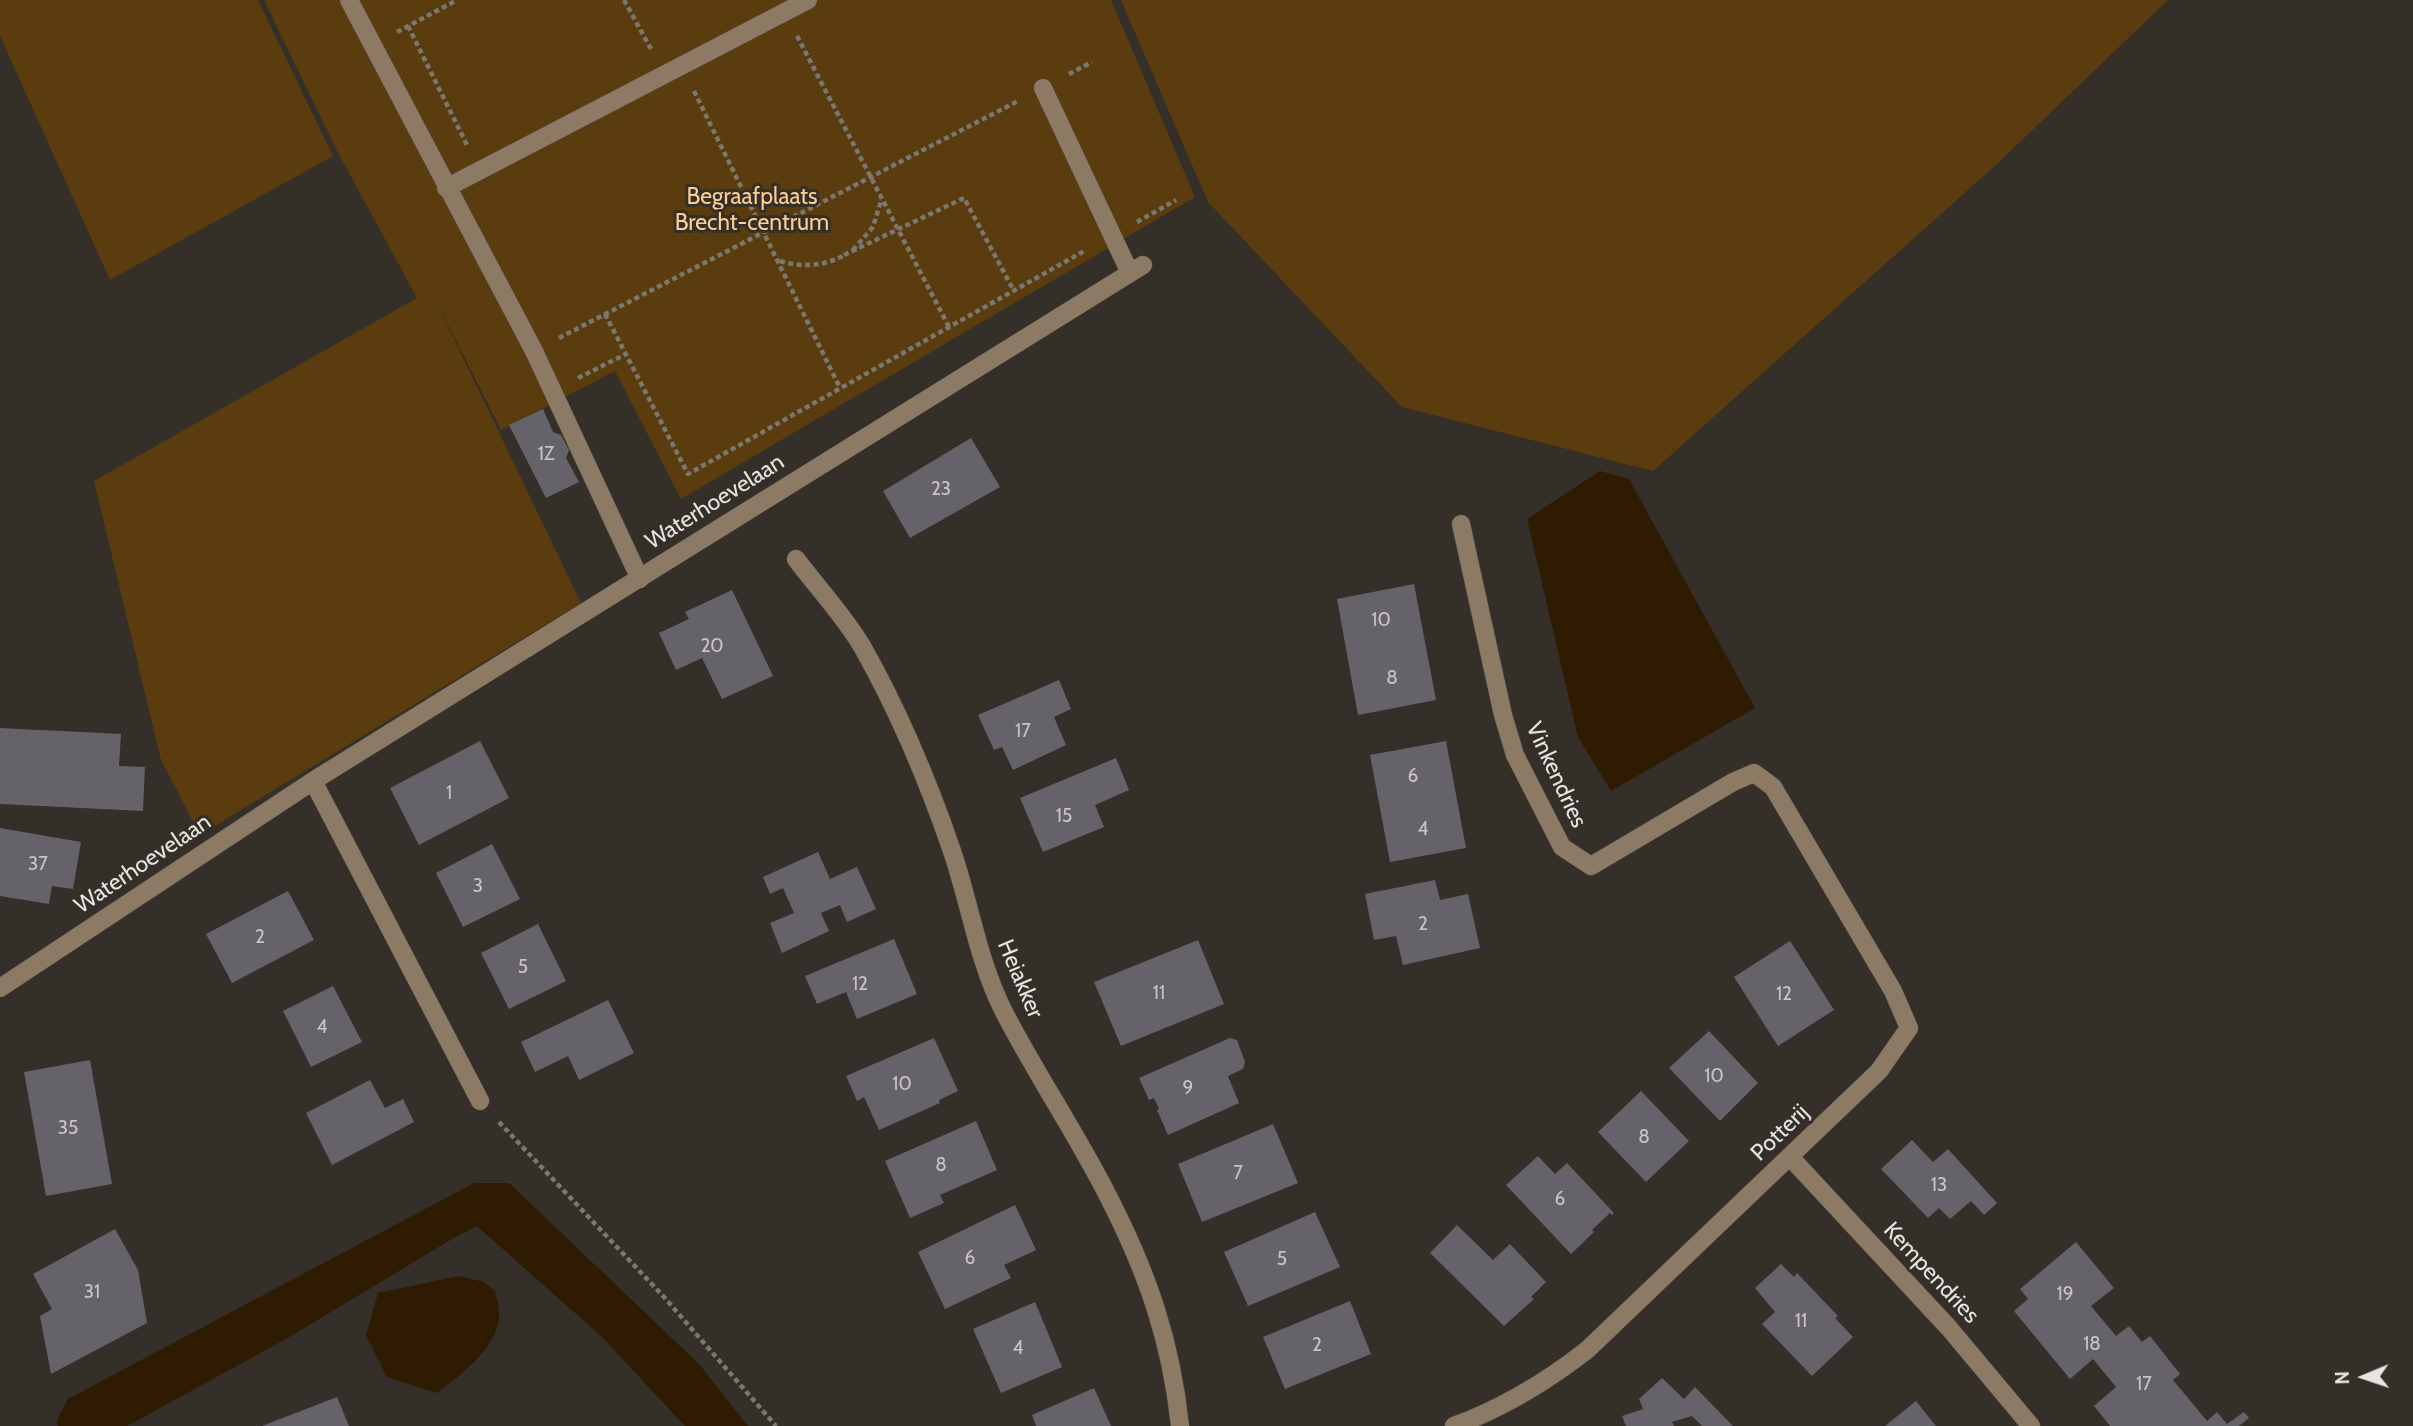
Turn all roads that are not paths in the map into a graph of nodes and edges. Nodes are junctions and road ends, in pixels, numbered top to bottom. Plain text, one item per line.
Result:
1 (349, 0) edge
2 (808, 0) edge
3 (1044, 88) road end
4 (446, 188) junction
5 (1461, 524) dead end
6 (796, 559) dead end
7 (639, 579) junction
8 (313, 781) junction
9 (1773, 787) joint
10 (0, 988) edge
11 (480, 1101) road end
12 (1790, 1157) junction
13 (1180, 1426) edge
14 (1454, 1426) edge
15 (2031, 1426) edge

1 - 4 street
2 - 4 street
3 - 7 street, Waterhoevelaan
4 - 7 street
5 - 9 street, Vinkendries
6 - 13 street, Heiakker
7 - 8 street, Waterhoevelaan
8 - 10 street, Waterhoevelaan
8 - 11 street
9 - 12 street, Potterij
12 - 14 street, Potterij
12 - 15 street, Kempendries

